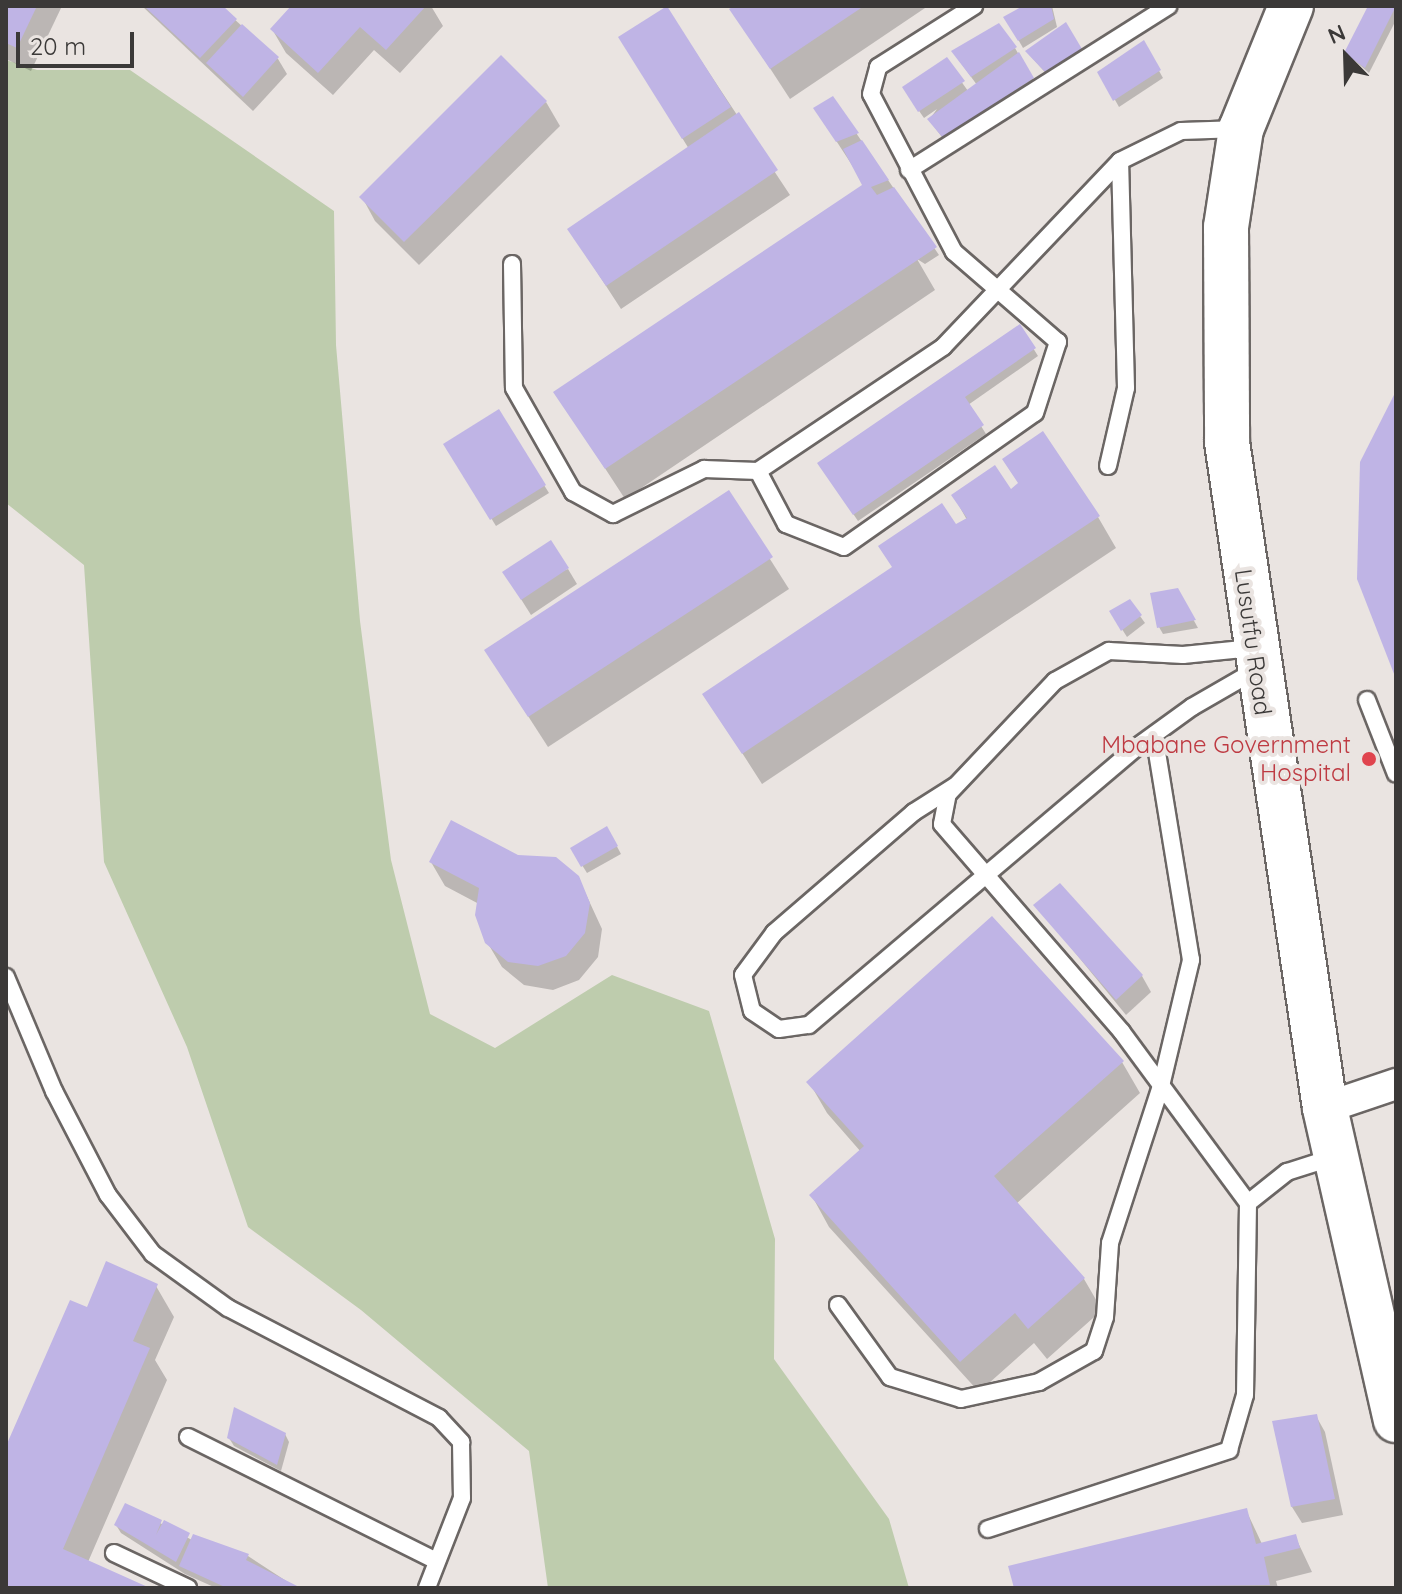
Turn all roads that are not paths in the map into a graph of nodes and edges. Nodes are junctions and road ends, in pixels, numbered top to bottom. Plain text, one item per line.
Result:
1 (974, 6) edge
2 (1168, 6) edge
3 (1291, 6) edge
4 (1241, 129) junction
5 (1120, 161) junction
6 (909, 170) junction
7 (512, 264) dead end
8 (1001, 290) junction
9 (1108, 466) dead end
10 (758, 471) junction
11 (1255, 659) junction
12 (1367, 700) dead end
13 (1154, 735) junction
14 (1396, 774) edge
15 (955, 786) junction
16 (985, 874) junction
17 (6, 977) edge
18 (1396, 1084) edge
19 (1161, 1086) junction
20 (1325, 1108) junction
21 (1336, 1157) junction
22 (1248, 1203) junction
23 (838, 1305) dead end
24 (1396, 1420) edge
25 (188, 1437) dead end
26 (988, 1529) dead end
27 (114, 1553) dead end
28 (437, 1561) junction
29 (188, 1588) edge
30 (427, 1588) edge

1 - 6 lane
2 - 6 lane
3 - 4 street, Lusutfu Road
4 - 5 lane
4 - 11 street, Lusutfu Road
5 - 8 lane
5 - 9 lane
6 - 8 lane
7 - 10 lane
8 - 10 lane
8 - 10 lane
11 - 13 lane
11 - 15 lane
11 - 20 street, Lusutfu Road
12 - 14 lane
13 - 16 lane
13 - 19 lane
15 - 16 lane
15 - 16 lane
16 - 19 lane
17 - 28 lane
18 - 20 street
19 - 22 lane
19 - 23 lane
20 - 21 street, Lusutfu Road
21 - 22 lane
21 - 24 street, Lusutfu Road
22 - 26 lane
25 - 28 lane
27 - 29 lane
28 - 30 lane

